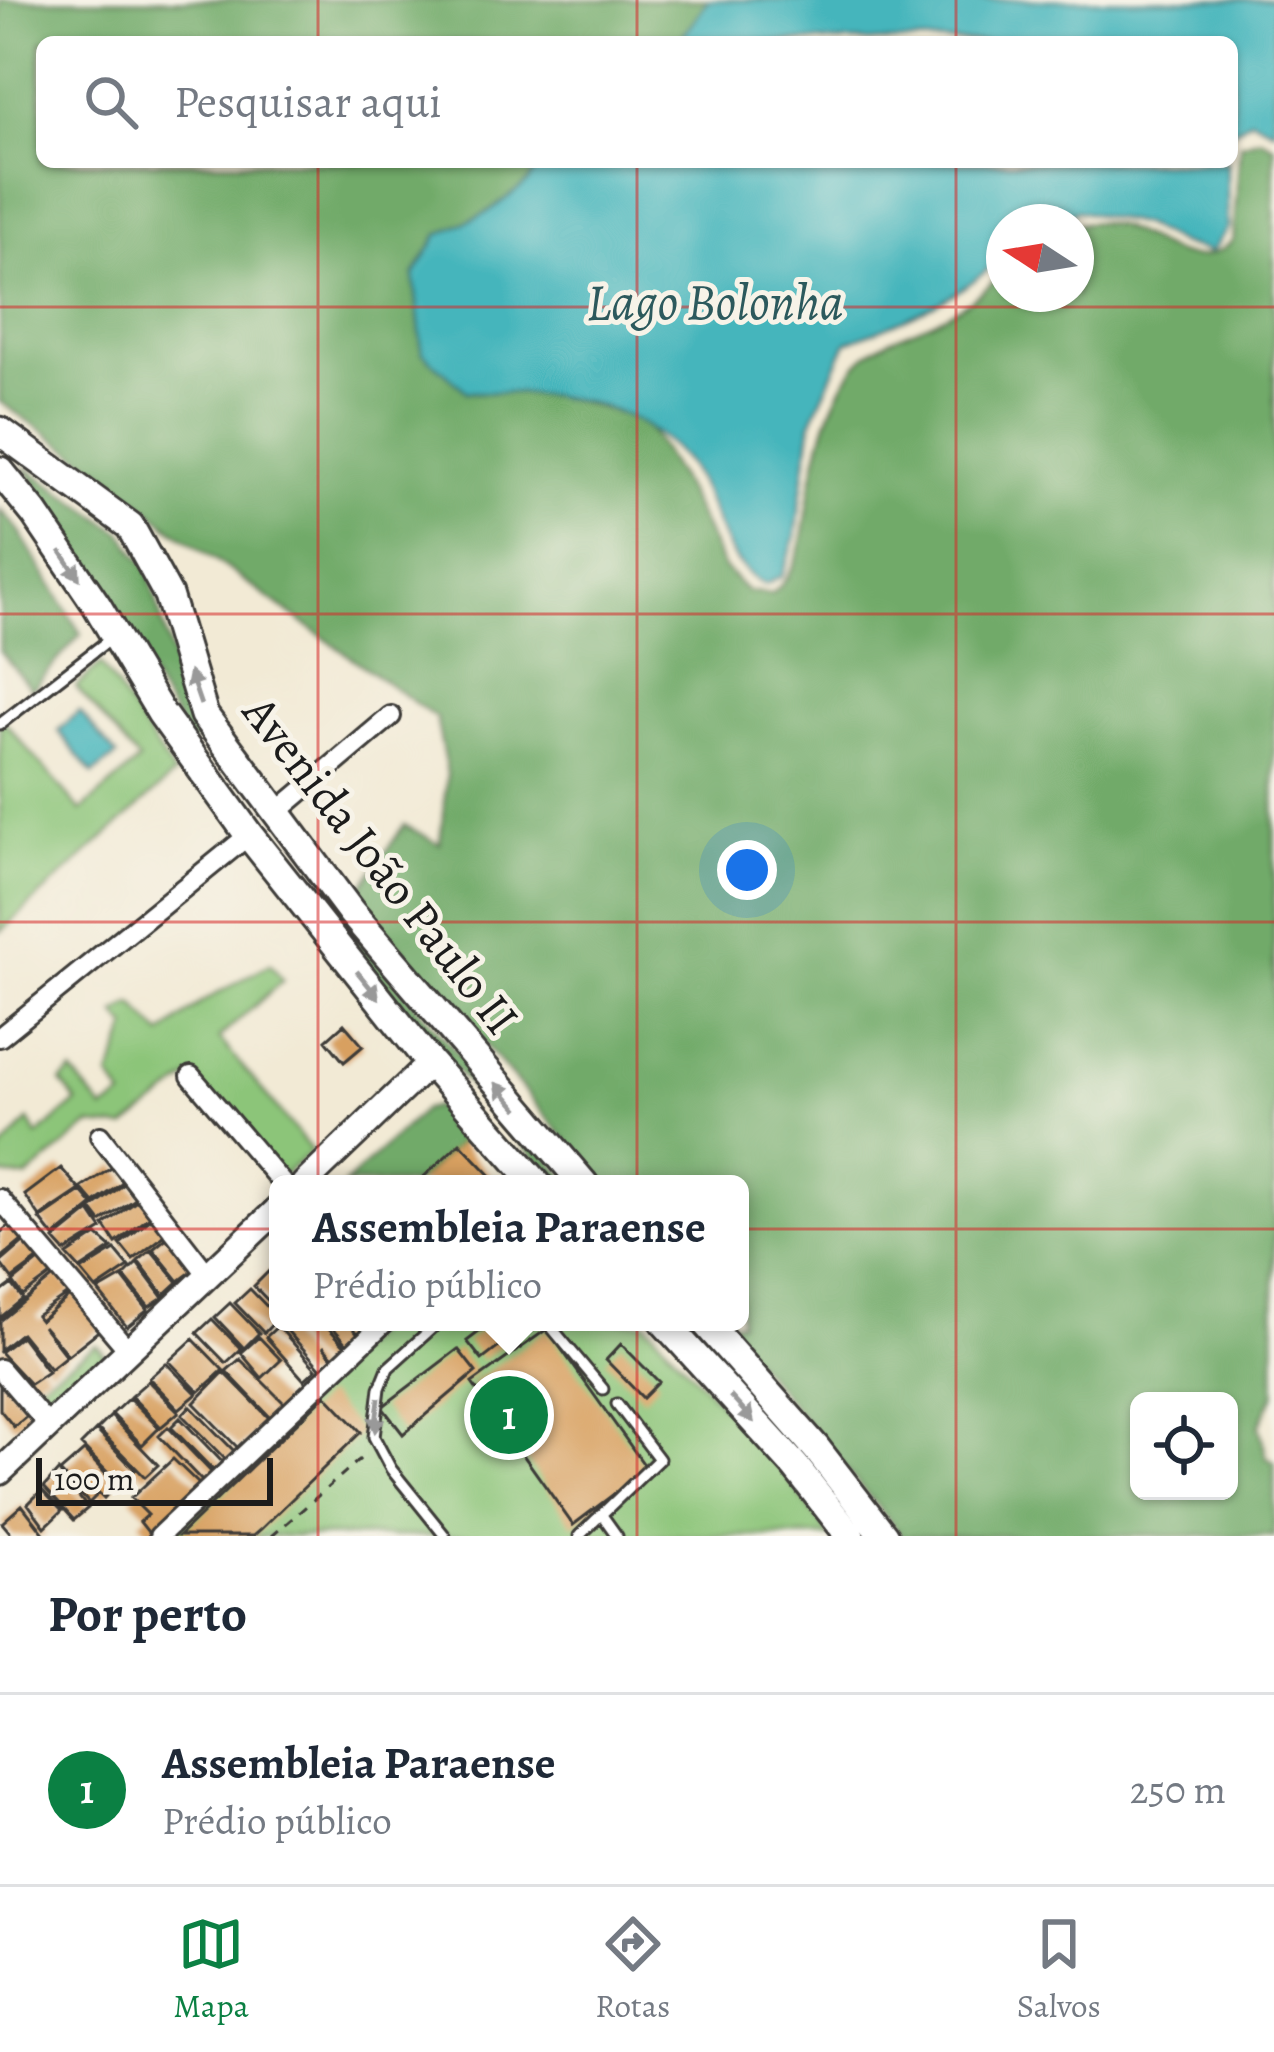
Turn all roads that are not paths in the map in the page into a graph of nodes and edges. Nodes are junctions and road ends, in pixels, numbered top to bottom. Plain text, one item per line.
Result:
1 (0, 431) edge
2 (0, 471) edge
3 (114, 636) junction
4 (391, 716) dead end
5 (1, 722) edge
6 (191, 756) junction
7 (256, 786) junction
8 (276, 813) junction
9 (248, 835) junction
10 (286, 882) junction
11 (351, 912) junction
12 (0, 1036) edge
13 (430, 1063) junction
14 (191, 1076) dead end
15 (100, 1136) dead end
16 (275, 1175) edge
17 (313, 1175) edge
18 (527, 1175) edge
19 (576, 1175) edge
20 (0, 1199) edge
21 (269, 1217) edge
22 (208, 1275) junction
23 (375, 1331) edge
24 (429, 1331) edge
25 (555, 1331) edge
26 (672, 1331) edge
27 (713, 1331) edge
28 (129, 1351) junction
29 (0, 1369) edge
30 (603, 1388) dead end
31 (617, 1404) dead end
32 (49, 1426) junction
33 (0, 1472) edge
34 (602, 1515) junction
35 (159, 1536) edge
36 (445, 1536) edge
37 (579, 1536) edge
38 (617, 1536) edge
39 (850, 1536) edge
40 (884, 1536) edge

7 -> 1 main road, Avenida João Paulo II
2 -> 3 main road, Avenida João Paulo II
3 - 5 lane
3 - 6 main road, Avenida João Paulo II
4 - 8 street
6 - 7 main road
6 - 9 main road, Avenida João Paulo II
7 - 8 main road, Avenida João Paulo II
8 - 11 main road, Avenida João Paulo II
9 - 10 main road, Avenida João Paulo II
9 - 12 street
10 - 11 main road
10 -> 13 main road, Avenida João Paulo II
19 -> 11 main road, Avenida João Paulo II
13 - 17 main road
13 - 18 main road, Avenida João Paulo II
14 - 16 street
15 - 22 street
20 - 28 street
21 - 22 main road
22 - 28 main road
23 - 35 street
24 -> 36 lane
25 - 30 lane
26 -> 39 main road
27 - 40 main road
28 - 32 main road
29 - 32 street
31 - 34 lane
32 - 33 main road
34 - 37 lane
34 - 38 lane

